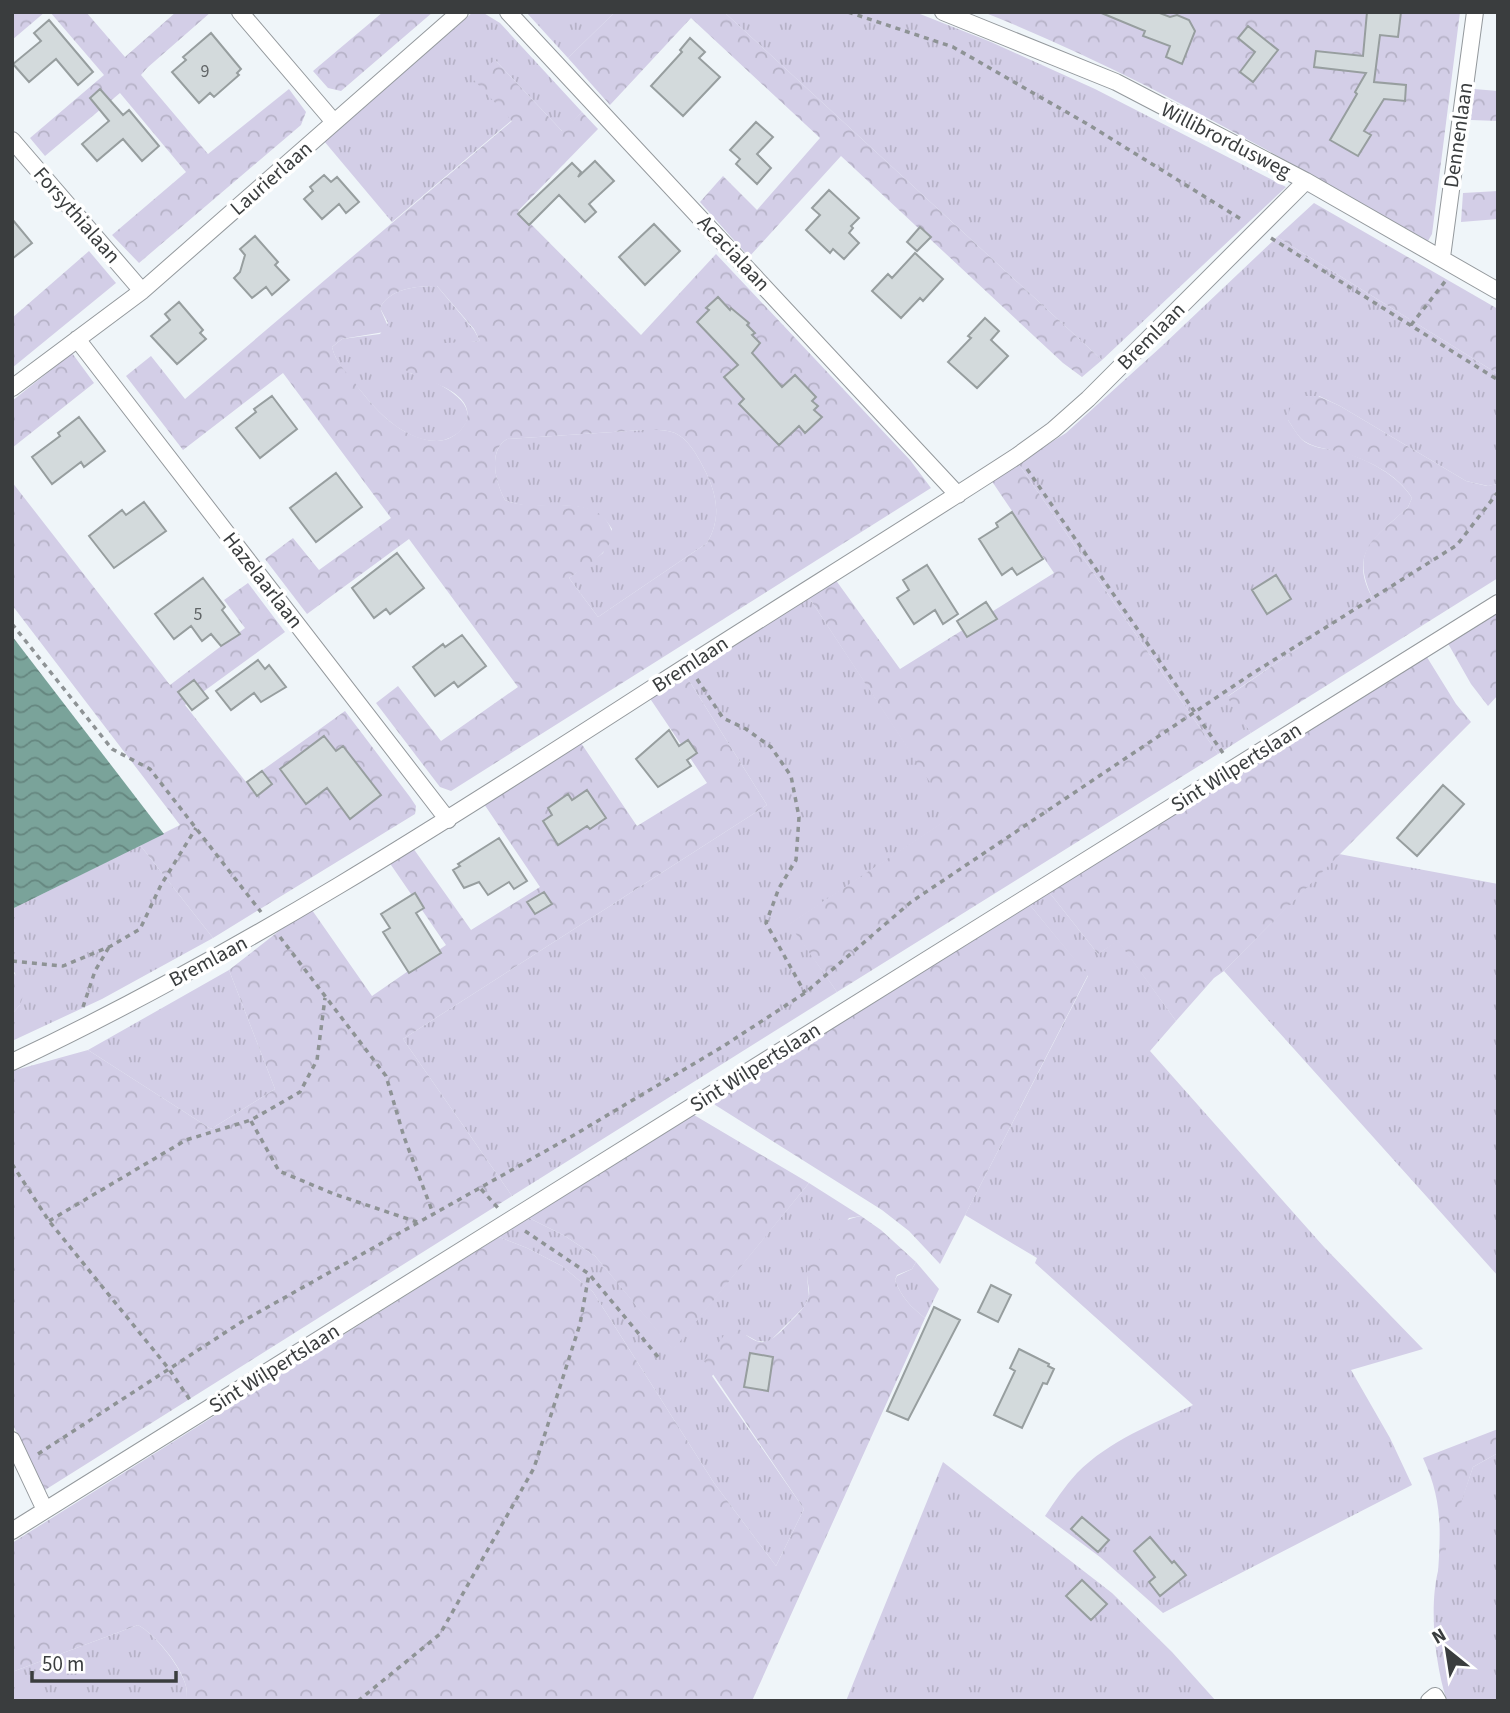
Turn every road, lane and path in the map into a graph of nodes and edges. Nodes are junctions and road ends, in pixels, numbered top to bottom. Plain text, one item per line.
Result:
1 (240, 12) edge
2 (460, 12) edge
3 (508, 12) edge
4 (848, 12) edge
5 (943, 12) edge
6 (1475, 12) edge
7 (334, 122) junction
8 (12, 140) edge
9 (1306, 181) junction
10 (1257, 229) junction
11 (1442, 257) junction
12 (1457, 266) junction
13 (142, 291) junction
14 (1498, 291) edge
15 (1411, 326) junction
16 (77, 339) junction
17 (1498, 380) edge
18 (12, 387) edge
19 (1017, 456) junction
20 (1498, 492) edge
21 (958, 495) junction
22 (1498, 603) edge
23 (12, 624) edge
24 (688, 666) junction
25 (1195, 711) junction
26 (1234, 769) junction
27 (449, 820) junction
28 (196, 828) junction
29 (272, 927) junction
30 (111, 946) junction
31 (12, 961) edge
32 (805, 993) junction
33 (325, 998) junction
34 (76, 1032) junction
35 (12, 1062) edge
36 (251, 1120) junction
37 (12, 1164) edge
38 (481, 1189) junction
39 (433, 1213) junction
40 (49, 1221) junction
41 (510, 1221) junction
42 (417, 1222) junction
43 (589, 1274) junction
44 (659, 1358) dead end
45 (169, 1368) junction
46 (200, 1414) junction
47 (12, 1440) edge
48 (32, 1457) dead end
49 (45, 1510) junction
50 (12, 1531) edge
51 (358, 1701) edge
52 (1429, 1701) edge
53 (1437, 1701) edge

1 - 7 street
2 - 7 street, Laurierlaan
3 - 21 street, Acacialaan
4 - 10 path
5 - 9 street, Willibrordusweg
6 - 11 street, Dennenlaan
7 - 13 street, Laurierlaan
8 - 13 street, Forsythialaan
9 - 10 street, Bremlaan
9 - 11 street, Willibrordusweg
10 - 15 path
10 - 19 street, Bremlaan
11 - 12 street, Willibrordusweg
12 - 14 street, Willibrordusweg
12 - 15 path
13 - 16 street, Laurierlaan
15 - 17 path
16 - 18 street, Laurierlaan
16 - 27 street, Hazelaarlaan
19 - 21 street, Bremlaan
19 - 25 path
20 - 25 path
21 - 24 street, Bremlaan
22 - 26 street, Sint Wilpertslaan
23 - 28 path
24 - 27 street, Bremlaan
24 - 32 path
25 - 26 path
25 - 32 path
26 - 41 street, Sint Wilpertslaan
27 - 29 street, Bremlaan
28 - 29 path
28 - 30 path
29 - 33 path
29 - 34 street, Bremlaan
30 - 31 path
30 - 34 path
32 - 38 path
33 - 36 path
33 - 39 path
34 - 35 street, Bremlaan
36 - 40 path
36 - 42 path
37 - 40 path
38 - 39 path
38 - 41 path
39 - 42 path
40 - 45 path
41 - 43 path
41 - 46 street, Sint Wilpertslaan
42 - 45 path
43 - 44 path
43 - 51 path
45 - 46 path
45 - 48 path
46 - 49 street, Sint Wilpertslaan
47 - 49 street
49 - 50 street, Sint Wilpertslaan
52 - 53 street

